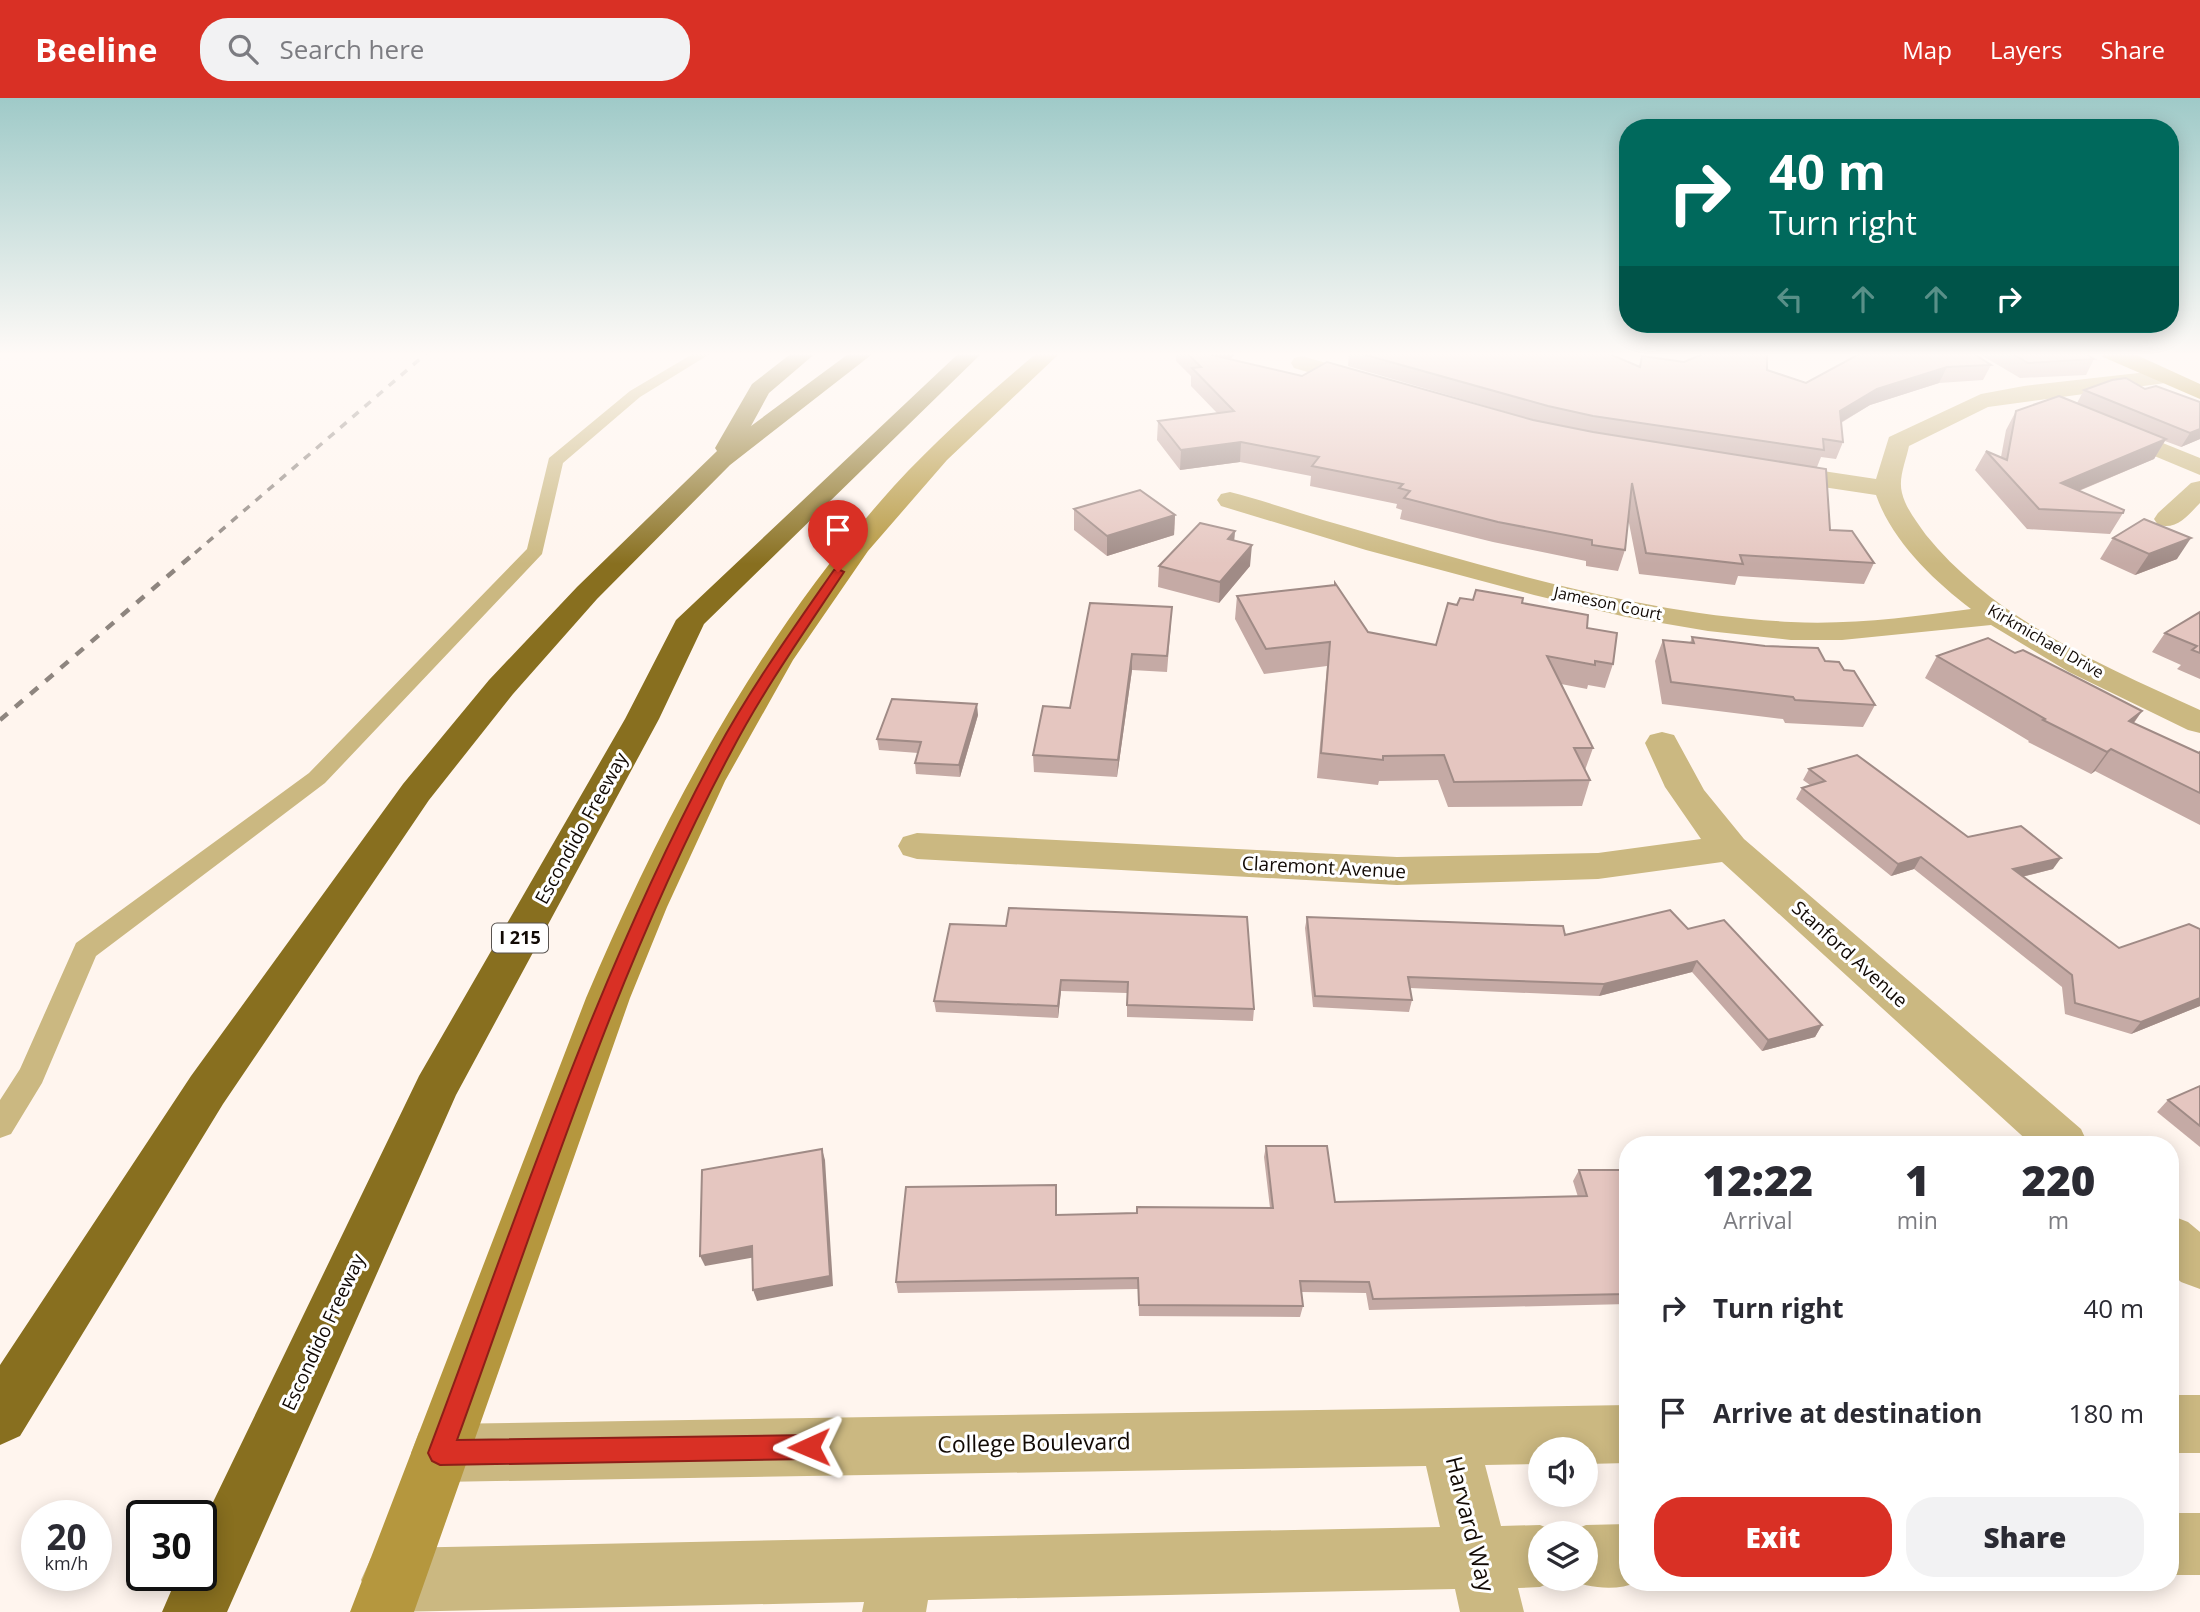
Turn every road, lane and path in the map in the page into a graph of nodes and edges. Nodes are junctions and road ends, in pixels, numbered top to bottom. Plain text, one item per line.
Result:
1 (601, 423) edge
2 (742, 423) edge
3 (770, 423) edge
4 (898, 423) edge
5 (970, 423) edge
6 (1937, 423) edge
7 (2096, 423) edge
8 (721, 460) junction
9 (2200, 467) edge
10 (1755, 468) edge
11 (1888, 489) junction
12 (2200, 489) edge
13 (1230, 500) dead end
14 (2168, 519) dead end
15 (1997, 615) junction
16 (2200, 723) edge
17 (1662, 743) dead end
18 (917, 846) dead end
19 (1730, 848) junction
20 (0, 1125) edge
21 (2055, 1136) edge
22 (2179, 1247) edge
23 (2200, 1265) edge
24 (0, 1416) edge
25 (2200, 1423) edge
26 (2179, 1424) edge
27 (1619, 1434) edge
28 (1448, 1437) junction
29 (440, 1453) junction
30 (2179, 1544) edge
31 (2200, 1544) edge
32 (1619, 1555) edge
33 (1598, 1556) edge
34 (1528, 1562) edge
35 (1485, 1585) edge
36 (897, 1591) edge
37 (388, 1596) edge
38 (194, 1612) edge

1 - 20 lane
2 - 8 highway
3 - 8 highway
4 - 38 highway, Escondido Freeway / I 215
5 - 29 street
6 - 11 street
7 - 9 street
8 - 24 highway
10 - 11 street
11 - 15 street, Kirkmichael Drive
12 - 14 street
13 - 15 street, Jameson Court
15 - 16 street, Kirkmichael Drive
17 - 19 street, Stanford Avenue
18 - 19 street, Claremont Avenue
19 - 21 street, Stanford Avenue
22 - 23 street
25 - 26 street
27 - 28 street, College Boulevard
28 - 29 street, College Boulevard
28 - 35 street, Harvard Way
29 - 37 street
30 - 31 street
32 - 33 street
34 - 35 street
35 - 36 street
36 - 37 street

